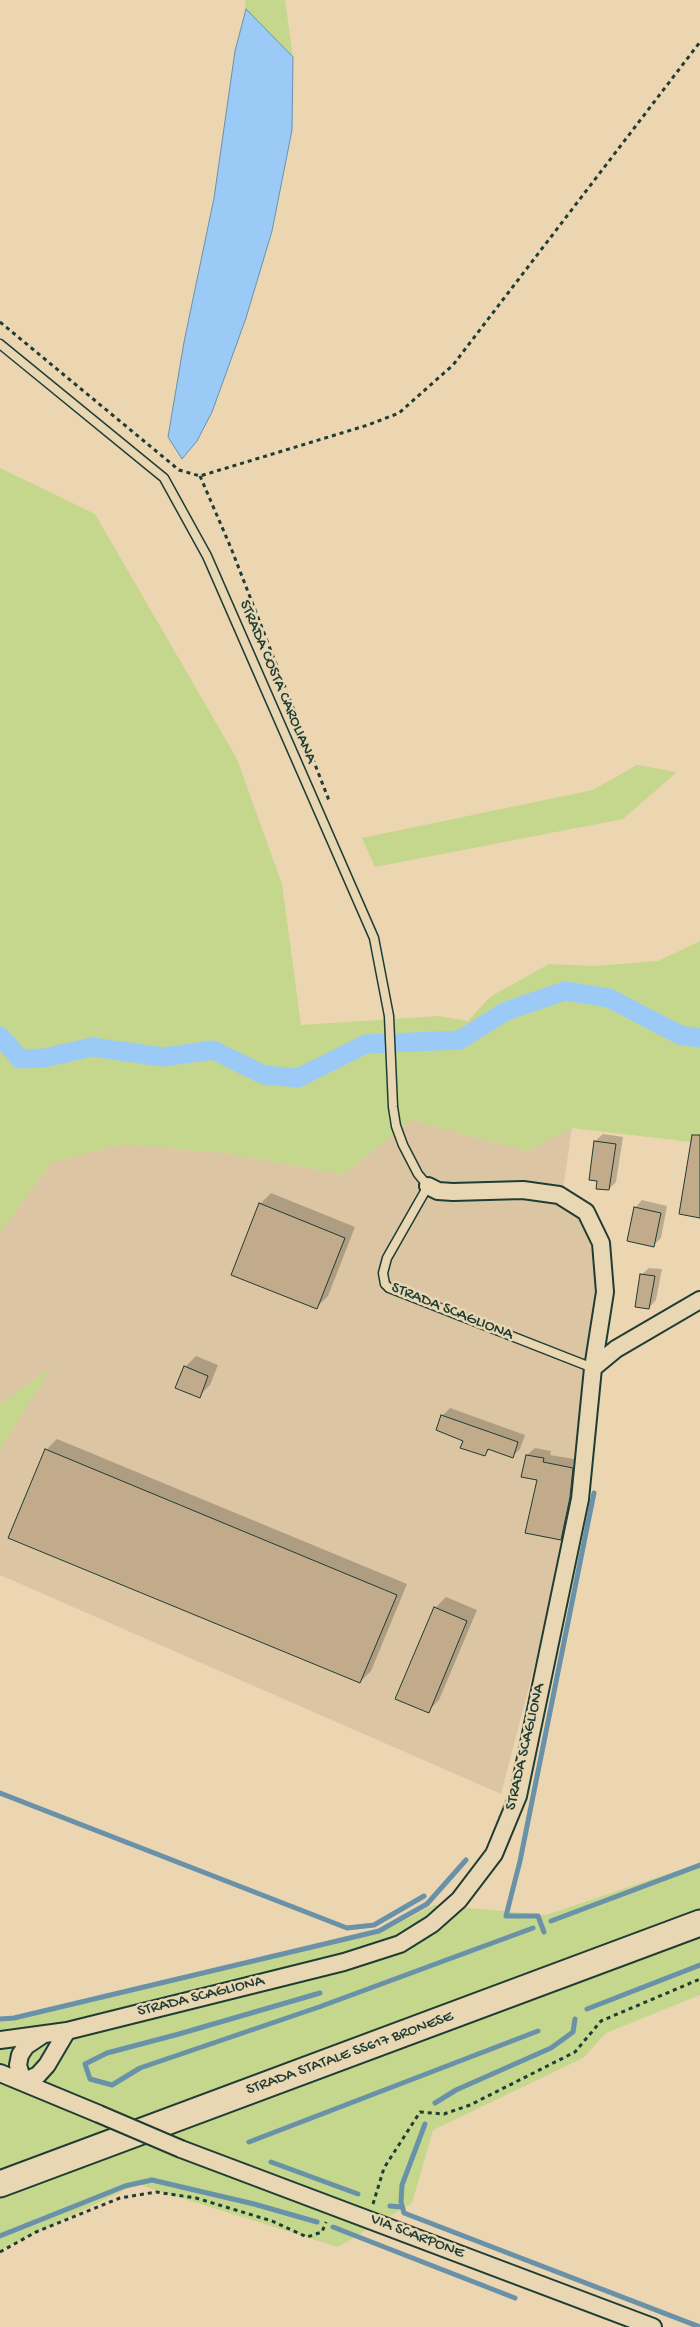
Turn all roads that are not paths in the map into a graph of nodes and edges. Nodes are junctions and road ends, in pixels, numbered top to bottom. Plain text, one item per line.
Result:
1 (0, 344) edge
2 (428, 1186) junction
3 (700, 1300) edge
4 (593, 1368) junction
5 (700, 1923) edge
6 (67, 2031) junction
7 (43, 2035) junction
8 (0, 2040) edge
9 (47, 2065) junction
10 (0, 2073) edge
11 (23, 2082) junction
12 (60, 2098) junction
13 (0, 2184) edge
14 (654, 2327) edge

1 - 2 lane, STRADA COSTA CAROLIANA
2 - 4 street, STRADA SCAGLIONA
2 - 4 lane, STRADA SCAGLIONA
3 - 4 street
4 - 6 street, STRADA SCAGLIONA
5 - 13 main road, STRADA STATALE SS617 BRONESE
6 - 7 street, STRADA SCAGLIONA
6 - 9 street
7 - 8 street, STRADA SCAGLIONA
7 - 11 street
9 - 11 street
9 - 12 street
10 - 11 street, VIA SCARPONE
11 - 12 street, VIA SCARPONE
12 - 14 street, VIA SCARPONE, bridge

